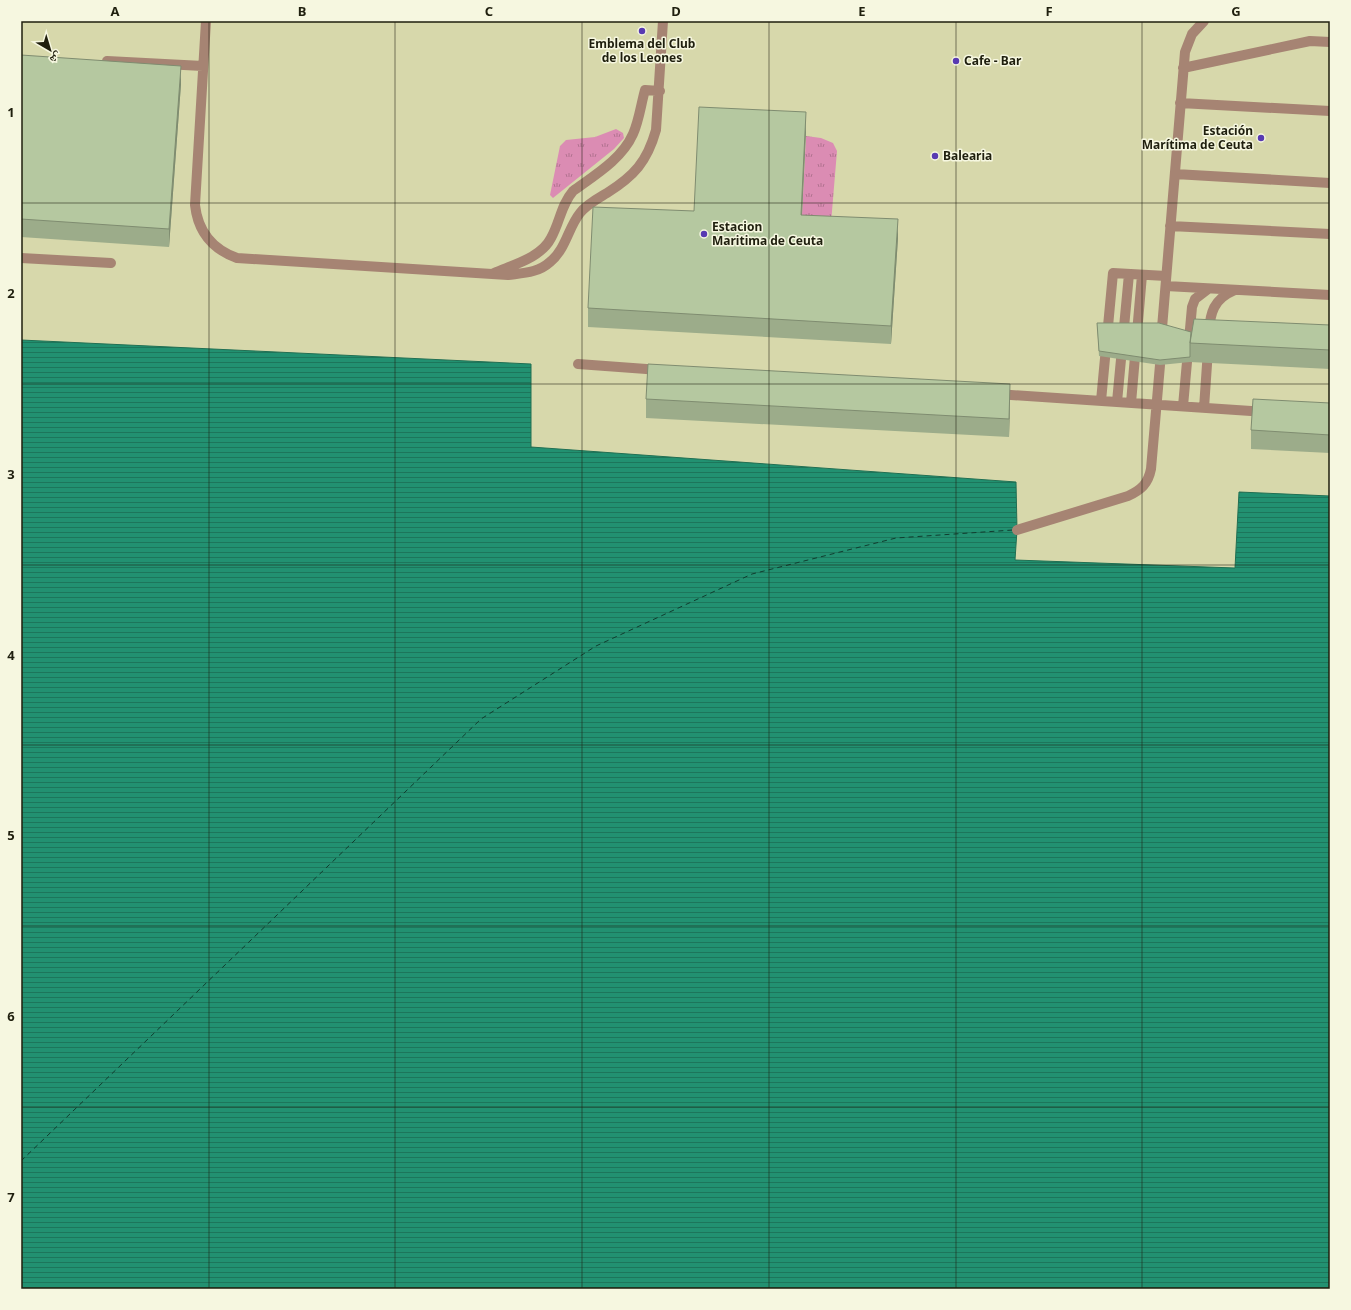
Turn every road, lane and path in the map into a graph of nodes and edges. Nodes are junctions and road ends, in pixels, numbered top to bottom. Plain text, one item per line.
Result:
1 (206, 21) edge
2 (663, 21) edge
3 (1204, 21) edge
4 (1330, 42) edge
5 (100, 61) edge
6 (203, 66) junction
7 (1183, 68) junction
8 (660, 91) junction
9 (1180, 103) junction
10 (1330, 111) edge
11 (1175, 174) junction
12 (1330, 184) edge
13 (1170, 226) junction
14 (1330, 234) edge
15 (21, 258) edge
16 (111, 263) dead end
17 (1129, 274) junction
18 (490, 275) junction
19 (1142, 275) junction
20 (1166, 281) junction
21 (1208, 288) junction
22 (1234, 290) junction
23 (1330, 295) edge
24 (1162, 328) edge
25 (578, 364) dead end
26 (1160, 365) edge
27 (673, 371) edge
28 (990, 393) edge
29 (1101, 401) junction
30 (1117, 402) junction
31 (1131, 403) junction
32 (1157, 405) junction
33 (1183, 406) junction
34 (1204, 408) junction
35 (1275, 413) edge
36 (1017, 530) dead end

1 - 6 lane
2 - 8 lane
3 - 7 lane
4 - 7 lane
5 - 6 lane
6 - 18 lane
7 - 9 lane
8 - 18 lane
8 - 18 lane
9 - 10 lane
9 - 11 lane
11 - 12 lane
11 - 13 lane
13 - 14 lane
13 - 20 lane
15 - 16 lane
17 - 19 lane
17 - 29 lane
17 - 30 lane
19 - 20 lane
19 - 31 lane
20 - 21 lane
20 - 24 lane
21 - 22 lane
21 - 33 lane
22 - 23 lane
22 - 34 lane
25 - 27 lane
26 - 32 lane
28 - 29 lane
29 - 30 lane
30 - 31 lane
31 - 32 lane
32 - 33 lane
32 - 36 lane
33 - 34 lane
34 - 35 lane

